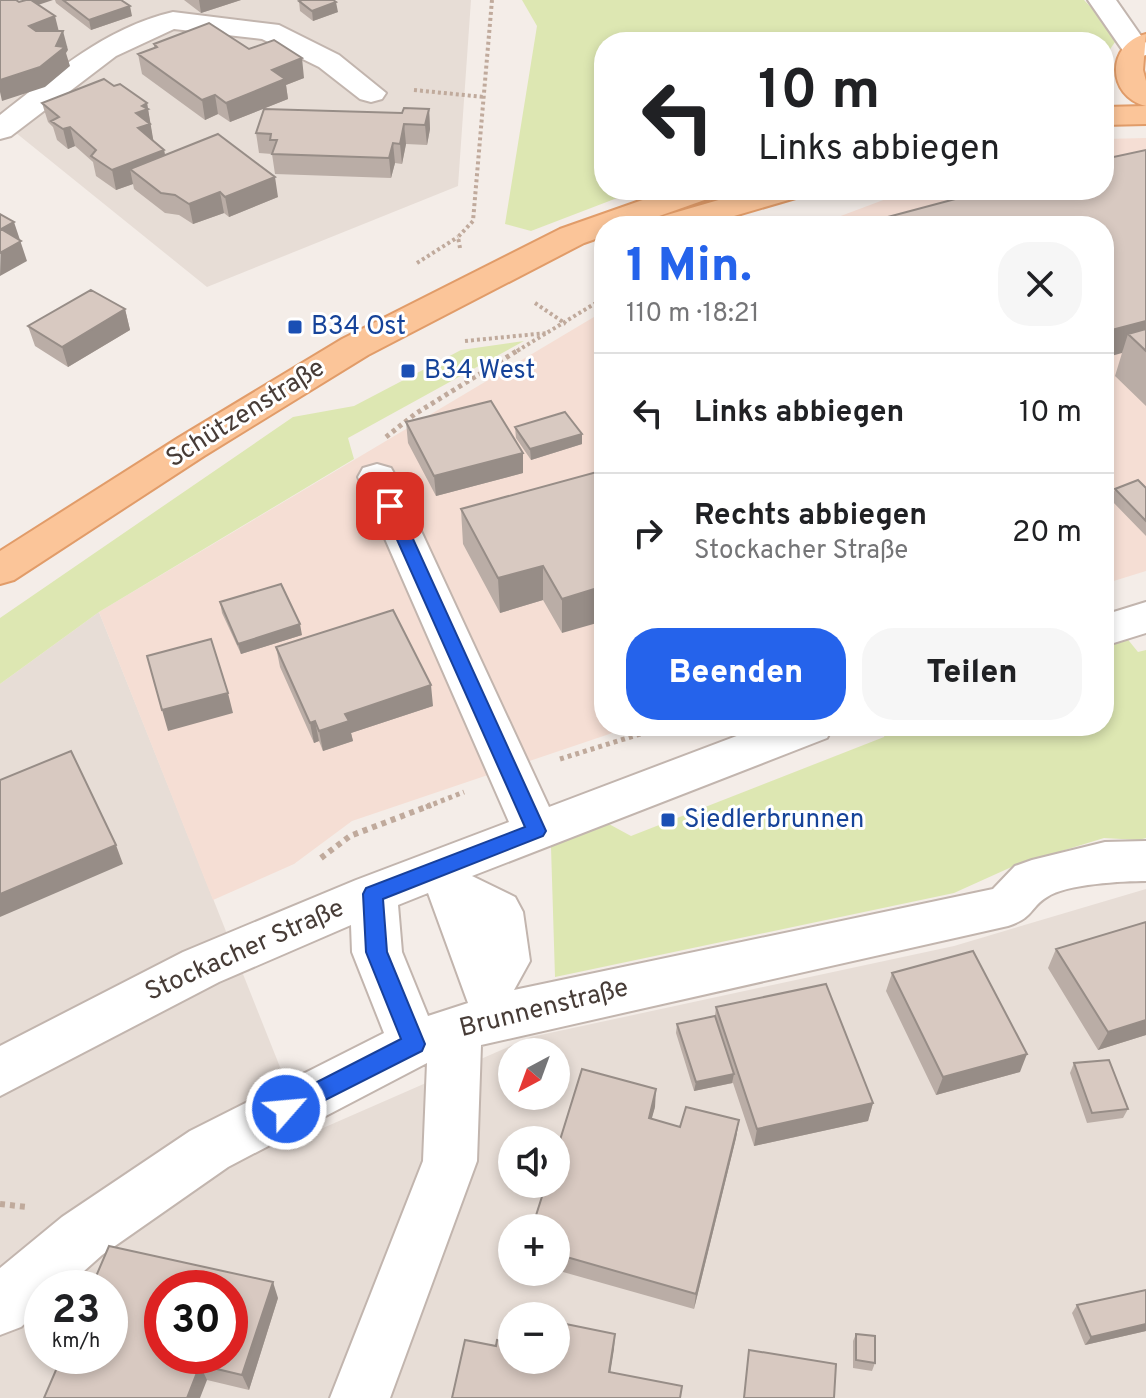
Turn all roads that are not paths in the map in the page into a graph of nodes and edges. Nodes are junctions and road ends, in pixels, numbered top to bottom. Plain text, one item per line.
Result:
1 (146, 0) edge
2 (1102, 0) edge
3 (173, 20) junction
4 (1128, 60) edge
5 (371, 93) dead end
6 (1146, 97) edge
7 (1146, 115) edge
8 (1114, 116) edge
9 (0, 130) edge
10 (674, 200) edge
11 (754, 200) edge
12 (629, 216) edge
13 (700, 216) edge
14 (594, 228) edge
15 (594, 250) edge
16 (514, 286) junction
17 (377, 477) road end
18 (0, 570) edge
19 (1146, 617) edge
20 (1114, 628) edge
21 (785, 736) edge
22 (537, 831) junction
23 (1146, 861) edge
24 (448, 879) junction
25 (373, 894) junction
26 (463, 1020) junction
27 (0, 1072) edge
28 (0, 1306) edge
29 (360, 1398) edge

1 - 3 street
2 - 4 street
3 - 5 street
3 - 9 street
4 - 6 main road
7 - 8 main road
10 - 12 main road, Schützenstraße
11 - 13 main road
14 - 16 main road, Schützenstraße
15 - 16 main road, Schützenstraße
16 - 18 main road, Schützenstraße
17 - 22 street
19 - 20 street
21 - 22 street, Stockacher Straße
22 - 24 street, Stockacher Straße
23 - 26 street, Brunnenstraße
24 - 25 street, Stockacher Straße
24 - 26 street
25 - 26 street
25 - 27 street, Stockacher Straße
26 - 28 street, Brunnenstraße
26 - 29 street

